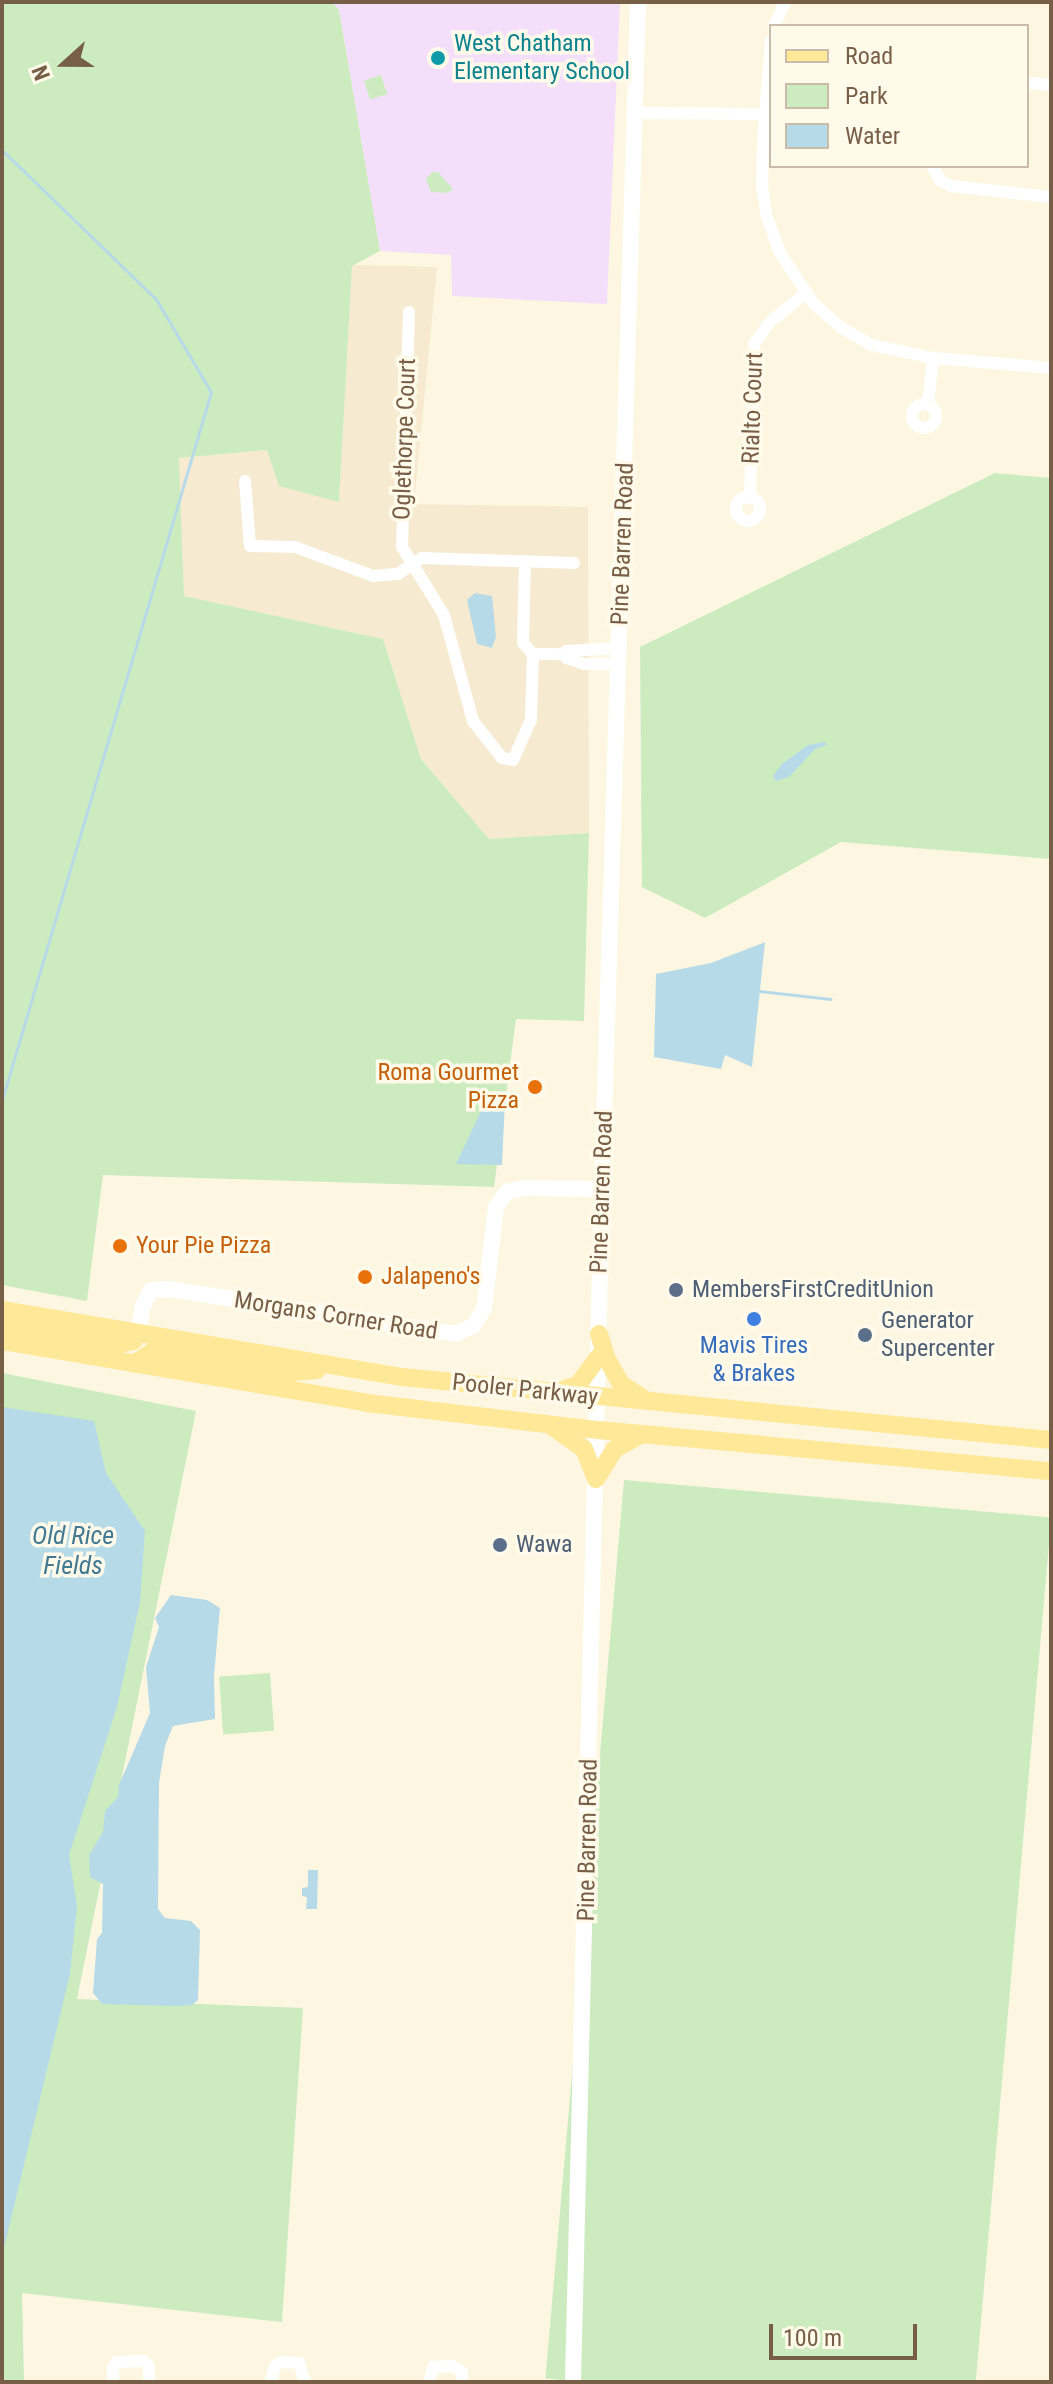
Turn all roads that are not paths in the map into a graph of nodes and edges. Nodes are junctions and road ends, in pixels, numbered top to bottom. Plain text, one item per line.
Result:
1 (638, 2) edge
2 (785, 2) edge
3 (775, 24) edge
4 (1029, 83) edge
5 (1051, 85) edge
6 (769, 90) edge
7 (634, 113) junction
8 (768, 114) edge
9 (933, 168) edge
10 (1051, 197) edge
11 (806, 293) junction
12 (409, 312) dead end
13 (933, 358) junction
14 (1051, 368) edge
15 (928, 404) dead end
16 (245, 481) dead end
17 (750, 498) dead end
18 (525, 562) junction
19 (574, 563) dead end
20 (412, 564) junction
21 (533, 654) junction
22 (619, 656) junction
23 (602, 1189) junction
24 (2, 1310) edge
25 (2, 1324) edge
26 (138, 1333) junction
27 (599, 1334) junction
28 (2, 1341) edge
29 (598, 1357) junction
30 (134, 1364) junction
31 (343, 1367) junction
32 (551, 1393) junction
33 (597, 1398) junction
34 (650, 1403) junction
35 (547, 1425) junction
36 (598, 1430) junction
37 (642, 1434) junction
38 (1051, 1440) edge
39 (1051, 1471) edge
40 (596, 1479) junction
41 (113, 2382) edge
42 (149, 2382) edge
43 (271, 2382) edge
44 (305, 2382) edge
45 (429, 2382) edge
46 (462, 2382) edge
47 (573, 2382) edge

1 - 7 main road, Pine Barren Road
2 - 3 street
4 - 5 street
6 - 8 street
7 - 8 street
7 - 22 main road, Pine Barren Road
8 - 11 street
9 - 10 street
11 - 13 street
11 - 17 street, Rialto Court
12 - 20 street, Oglethorpe Court
13 - 14 street
13 - 15 street
16 - 20 street
18 - 19 street
18 - 20 street
18 - 21 street
20 - 21 street, Oglethorpe Court
21 - 22 street
22 - 23 main road, Pine Barren Road
23 - 26 main road, Morgans Corner Road
23 - 27 main road, Pine Barren Road
24 - 26 main road, Pooler Parkway
25 - 26 main road
26 - 31 main road, Pooler Parkway
27 - 29 main road, Pine Barren Road
27 - 34 main road
28 - 30 main road, Pooler Parkway
29 - 32 main road
29 - 33 main road, Pine Barren Road
30 - 31 main road
30 - 35 main road, Pooler Parkway
31 - 32 main road, Pooler Parkway
32 - 33 main road, Pooler Parkway
33 - 34 main road, Pooler Parkway
33 - 36 main road, Pine Barren Road
34 - 38 main road, Pooler Parkway
35 - 36 main road, Pooler Parkway
35 - 40 main road
36 - 37 main road, Pooler Parkway
36 - 40 main road, Pine Barren Road
37 - 39 main road, Pooler Parkway
37 - 40 main road
40 - 47 main road, Pine Barren Road
41 - 42 street
43 - 44 street
45 - 46 street

